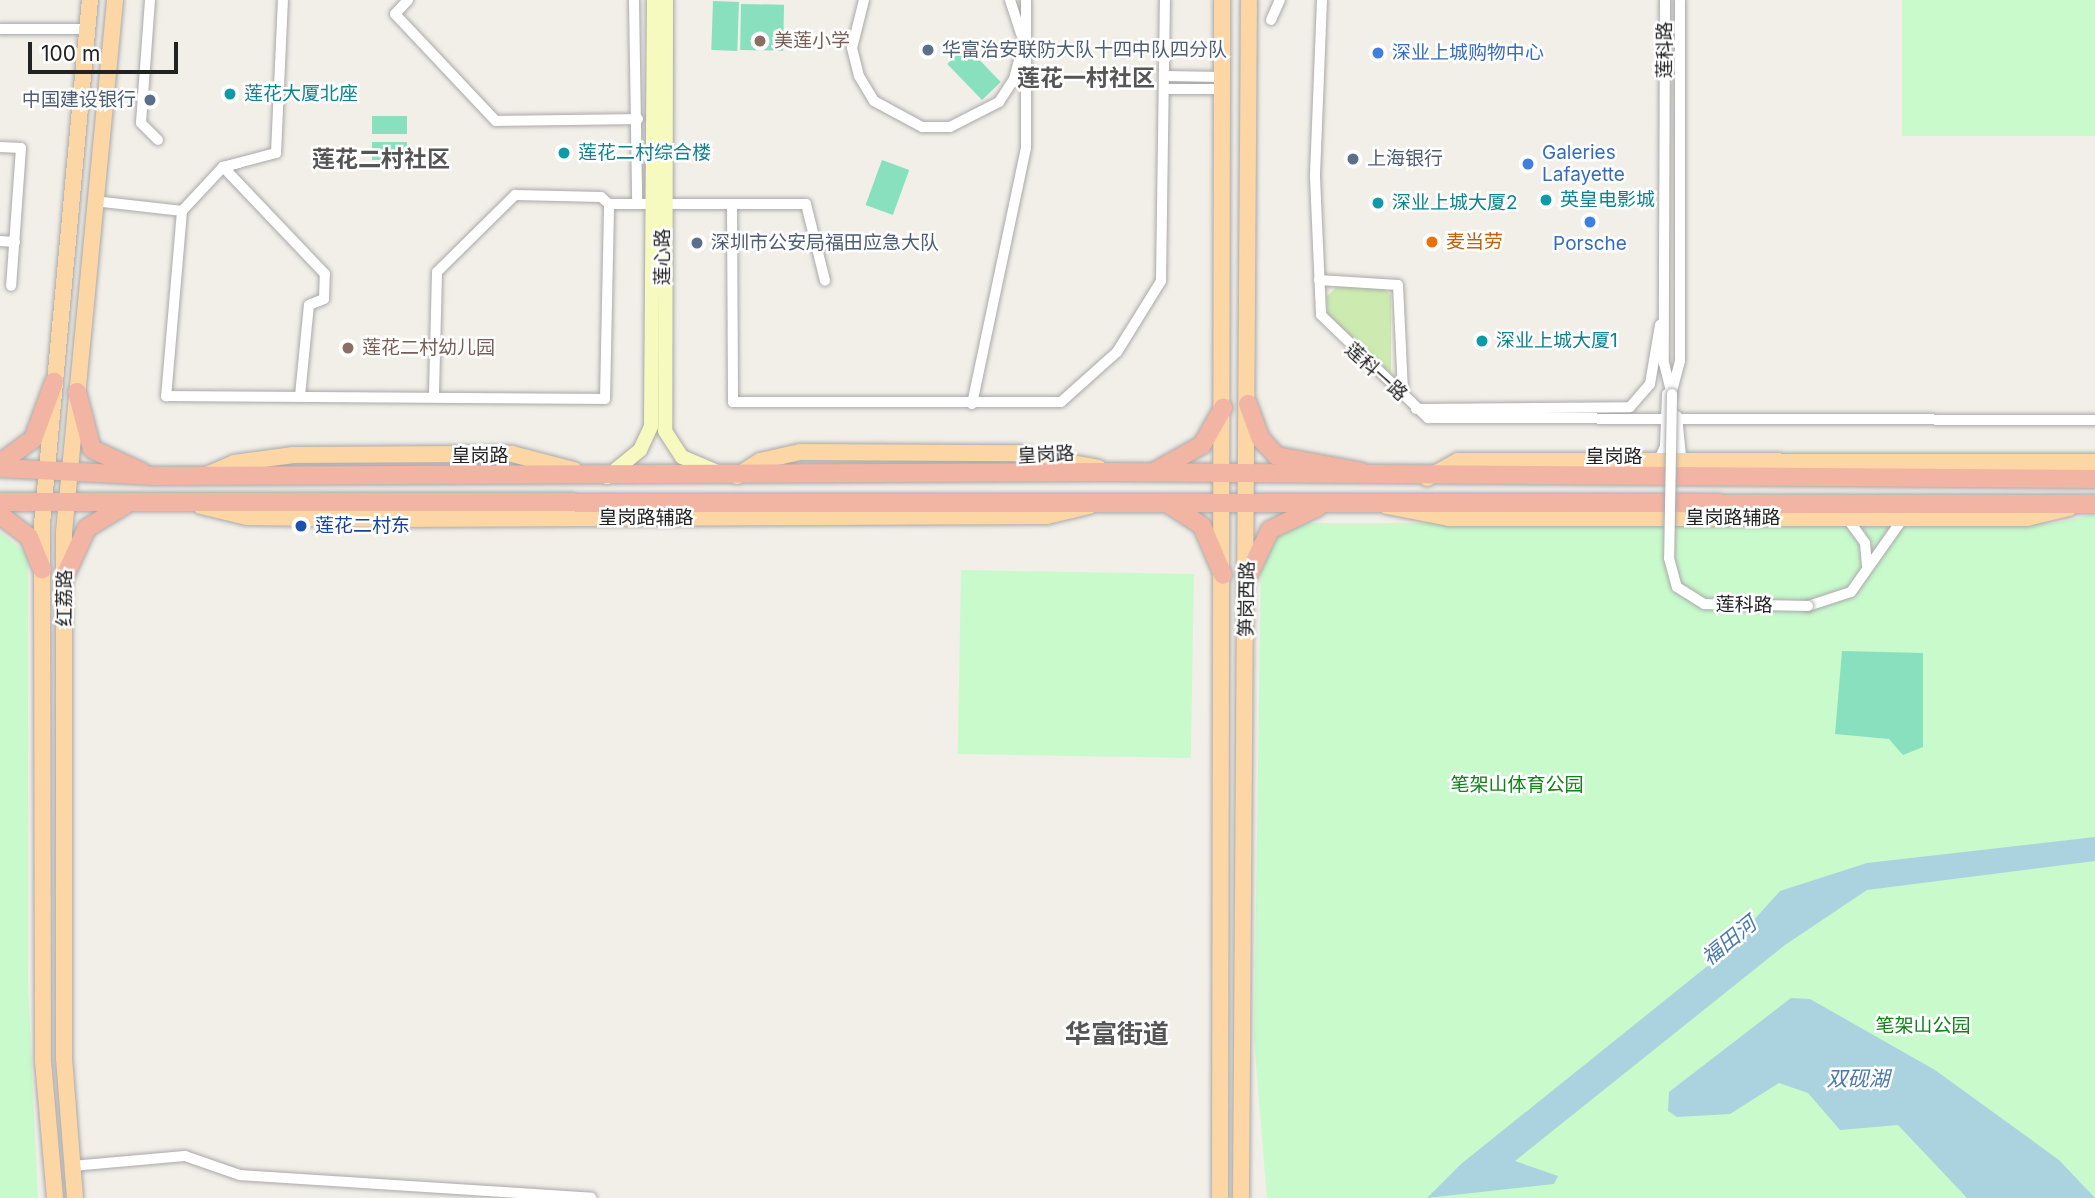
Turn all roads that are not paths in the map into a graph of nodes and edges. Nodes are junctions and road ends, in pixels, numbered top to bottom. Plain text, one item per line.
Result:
1 (90, 0) edge
2 (115, 0) edge
3 (150, 0) edge
4 (283, 0) edge
5 (408, 0) edge
6 (634, 0) edge
7 (654, 0) edge
8 (666, 0) edge
9 (864, 0) edge
10 (1010, 0) edge
11 (1026, 0) edge
12 (1165, 0) edge
13 (1222, 0) edge
14 (1249, 0) edge
15 (1280, 0) edge
16 (1322, 0) edge
17 (1665, 0) edge
18 (1680, 0) edge
19 (1271, 20) dead end
20 (0, 29) edge
21 (87, 29) junction
22 (1166, 76) junction
23 (1222, 83) junction
24 (1166, 89) junction
25 (638, 119) junction
26 (158, 140) dead end
27 (0, 147) edge
28 (240, 163) dead end
29 (223, 167) junction
30 (651, 200) junction
31 (94, 201) junction
32 (609, 204) junction
33 (732, 205) junction
34 (182, 211) junction
35 (0, 241) edge
36 (15, 242) junction
37 (1319, 280) junction
38 (825, 281) dead end
39 (11, 286) dead end
40 (1664, 309) junction
41 (54, 382) junction
42 (77, 392) junction
43 (1403, 393) junction
44 (434, 394) junction
45 (1672, 394) junction
46 (300, 396) junction
47 (972, 404) junction
48 (1248, 404) junction
49 (1223, 408) junction
50 (1415, 409) junction
51 (1672, 420) junction
52 (2095, 420) edge
53 (1661, 461) junction
54 (1680, 461) junction
55 (2095, 462) edge
56 (0, 463) edge
57 (0, 468) edge
58 (1111, 472) junction
59 (1148, 473) junction
60 (1223, 473) junction
61 (45, 474) junction
62 (68, 475) junction
63 (155, 476) junction
64 (1249, 476) junction
65 (602, 477) junction
66 (733, 477) junction
67 (1374, 477) junction
68 (1427, 478) junction
69 (1630, 478) junction
70 (1709, 479) junction
71 (2095, 479) edge
72 (0, 502) edge
73 (44, 502) junction
74 (66, 502) junction
75 (132, 502) junction
76 (1164, 503) junction
77 (1223, 503) junction
78 (1249, 503) junction
79 (1332, 503) junction
80 (1378, 503) junction
81 (2092, 504) edge
82 (0, 515) edge
83 (1904, 517) junction
84 (1847, 518) junction
85 (1867, 565) junction
86 (43, 570) junction
87 (1223, 575) junction
88 (65, 576) junction
89 (1248, 576) junction
90 (72, 1166) junction
91 (1220, 1177) junction
92 (1241, 1178) junction
93 (55, 1198) edge
94 (75, 1198) edge
95 (591, 1198) edge
96 (1220, 1198) edge
97 (1241, 1198) edge

1 - 21 main road, 红荔路
2 - 31 main road, 红荔路
3 - 26 street
4 - 29 street
5 - 25 street
6 - 25 street
7 - 30 main road, 莲心路
8 - 30 main road, 莲心路
9 - 10 street
11 - 47 street
12 - 22 street
13 - 23 main road, 笋岗西路
14 - 48 main road, 笋岗西路
15 - 19 street
16 - 37 street, 莲科一路
17 - 40 street, 莲科路
18 - 45 street, 莲科路
20 - 21 street
21 - 41 main road, 红荔路
22 - 23 street
22 - 24 street
23 - 24 street
23 - 49 main road, 笋岗西路
24 - 47 street
25 - 30 street
27 - 36 street
28 - 29 street
29 - 34 street
29 - 46 street
30 - 32 street
30 - 33 street
30 - 65 main road, 莲心路
30 - 66 main road, 莲心路
31 - 34 street
31 - 42 main road, 红荔路
32 - 44 street
32 - 44 street
33 - 38 street
33 - 47 street
34 - 46 street
35 - 36 street
36 - 39 street
37 - 43 street, 莲科一路
37 - 43 street
40 - 45 street, 莲科路
40 - 50 street
41 - 56 highway
41 - 61 main road, 红荔路
42 - 62 main road, 红荔路
42 - 63 highway
43 - 50 street, 莲科一路
44 - 46 street
45 - 51 street, 莲科路
45 - 85 street, 莲科路, bridge
48 - 64 main road, 笋岗西路
48 - 67 highway
49 - 59 highway
49 - 60 main road, 笋岗西路
50 - 51 street, 莲科一路
51 - 52 street, 莲科一路
51 - 53 street, 莲科路
51 - 54 street, 莲科路
53 - 54 main road
53 - 68 main road
53 - 69 street
54 - 55 main road
54 - 70 street
57 - 61 highway, 皇岗路
58 - 59 highway, 皇岗路
58 - 66 highway, 皇岗路
58 - 66 main road
59 - 60 highway, 皇岗路
60 - 64 highway, 皇岗路
60 - 77 main road, 笋岗西路
61 - 62 highway, 皇岗路
61 - 73 main road, 红荔路
62 - 63 highway, 皇岗路
62 - 74 main road, 红荔路
63 - 65 highway, 皇岗路
64 - 67 highway, 皇岗路
64 - 78 main road, 笋岗西路
65 - 66 highway, 皇岗路
67 - 68 highway, 皇岗路
68 - 69 highway, 皇岗路
69 - 70 highway, 皇岗路
70 - 71 highway, 皇岗路
72 - 73 highway
73 - 74 highway
73 - 86 main road, 红荔路
74 - 75 highway
74 - 88 main road, 红荔路
75 - 76 highway
75 - 88 highway
76 - 77 highway
76 - 87 highway
77 - 78 highway
77 - 87 main road, 笋岗西路
78 - 79 highway
78 - 89 main road, 笋岗西路
79 - 80 highway
79 - 89 highway
80 - 81 highway
80 - 84 main road, 皇岗路辅路
81 - 83 main road, 皇岗路辅路
82 - 86 highway
83 - 84 main road, 皇岗路辅路
83 - 85 street, 莲科路
84 - 85 street
86 - 93 main road, 红荔路
87 - 91 main road, 笋岗西路
88 - 90 main road, 红荔路
89 - 92 main road, 笋岗西路
90 - 94 main road, 红荔路
90 - 95 street
91 - 92 main road
91 - 96 main road, 笋岗西路
92 - 97 main road, 笋岗西路

